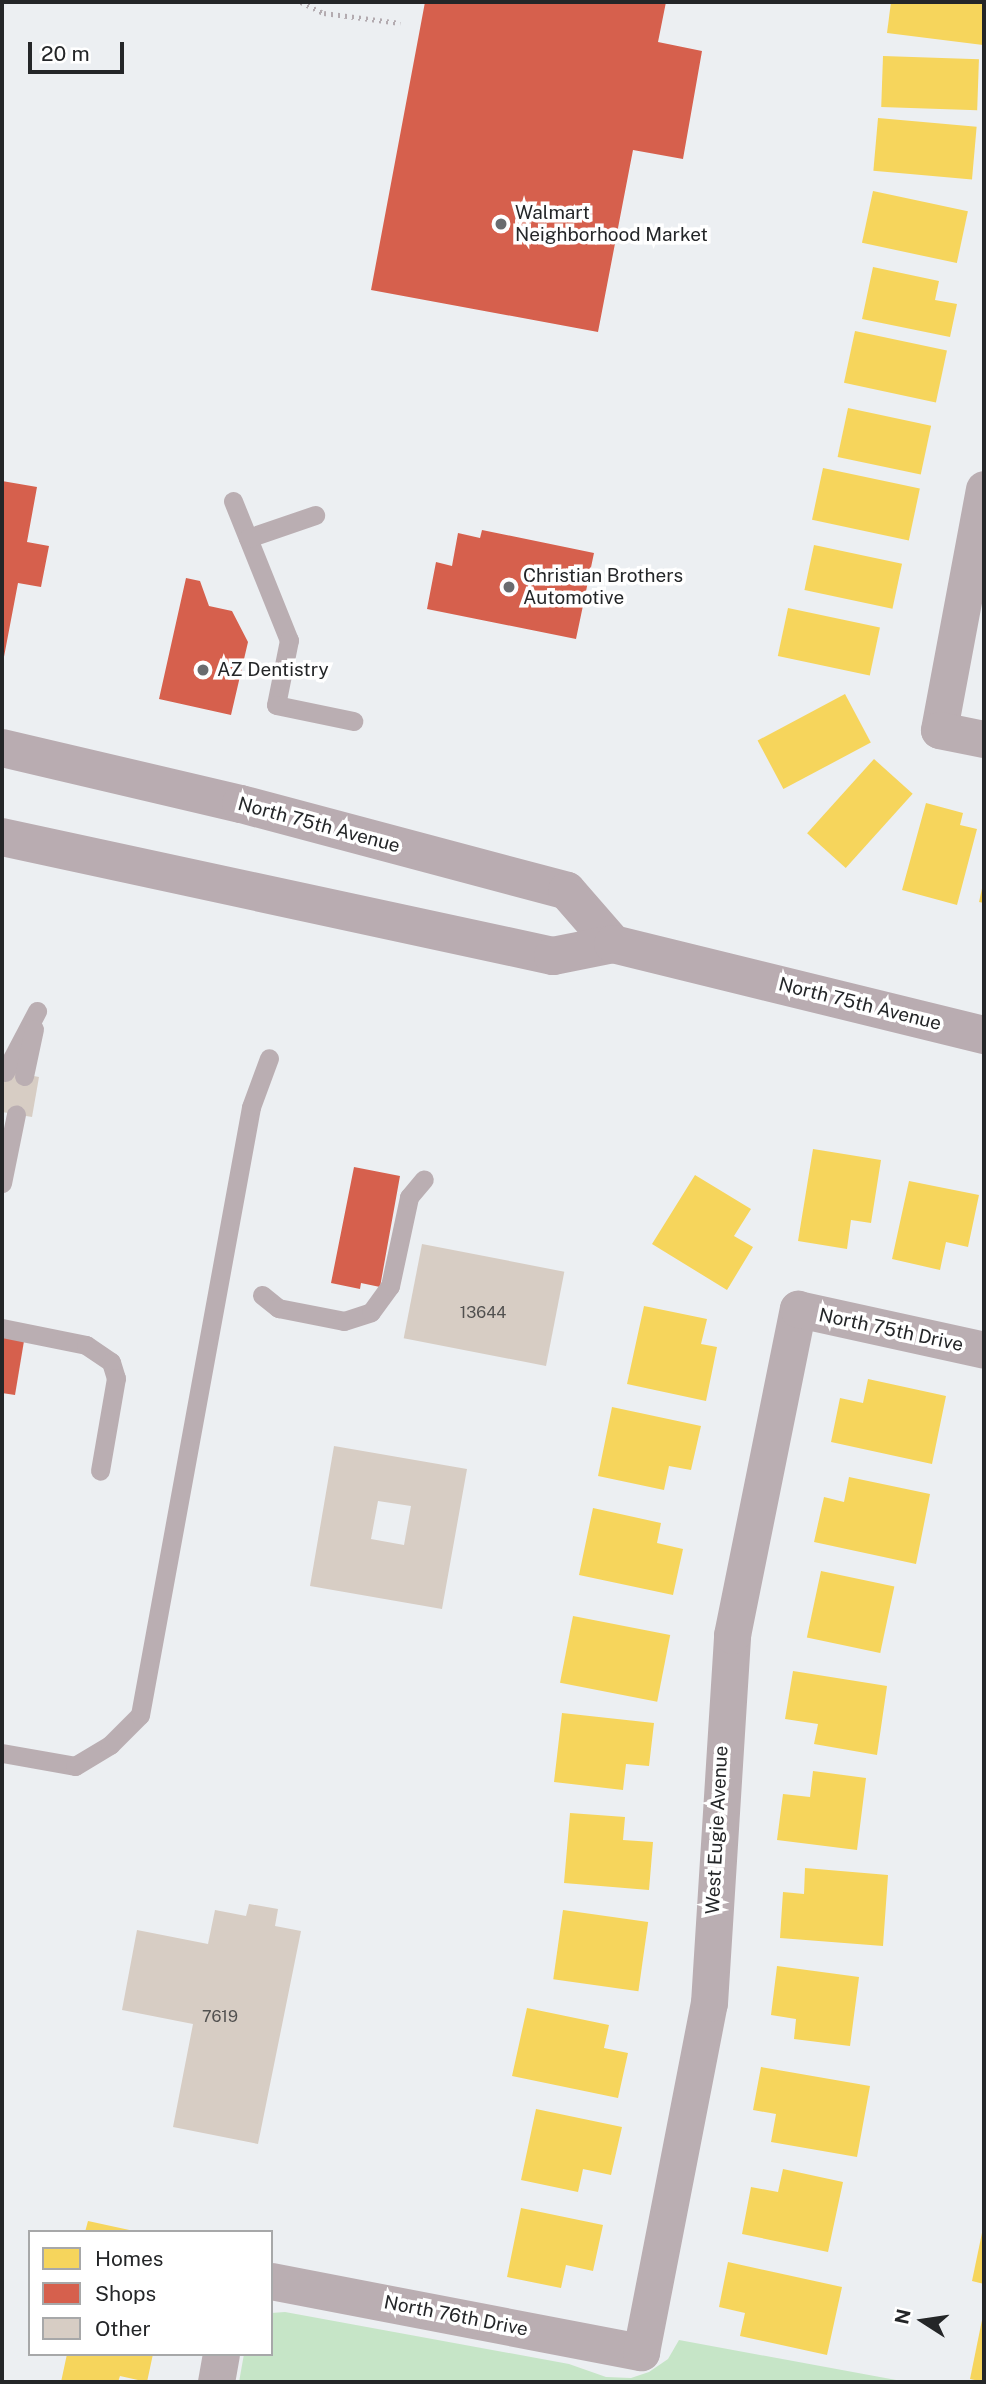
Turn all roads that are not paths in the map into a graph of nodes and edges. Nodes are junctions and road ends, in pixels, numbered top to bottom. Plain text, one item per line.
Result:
1 (984, 489) edge
2 (233, 501) dead end
3 (315, 515) dead end
4 (248, 538) junction
5 (354, 721) dead end
6 (984, 739) edge
7 (2, 748) edge
8 (2, 837) edge
9 (613, 944) junction
10 (37, 1011) dead end
11 (984, 1035) edge
12 (269, 1058) dead end
13 (14, 1074) dead end
14 (16, 1114) dead end
15 (424, 1180) dead end
16 (2, 1183) edge
17 (262, 1295) dead end
18 (798, 1309) joint
19 (2, 1328) edge
20 (984, 1350) edge
21 (100, 1471) dead end
22 (2, 1753) edge
23 (273, 2281) edge
24 (641, 2352) joint
25 (221, 2356) edge
26 (216, 2382) edge

1 - 6 street
2 - 4 lane
3 - 4 lane
4 - 5 lane
7 - 9 main road, North 75th Avenue
8 - 9 main road, North 75th Avenue
9 - 11 main road, North 75th Avenue
10 - 13 lane
12 - 22 lane
14 - 16 lane
15 - 17 lane
18 - 20 street, North 75th Drive
18 - 24 street, West Eugie Avenue
19 - 21 lane
23 - 24 street, North 76th Drive
25 - 26 street

